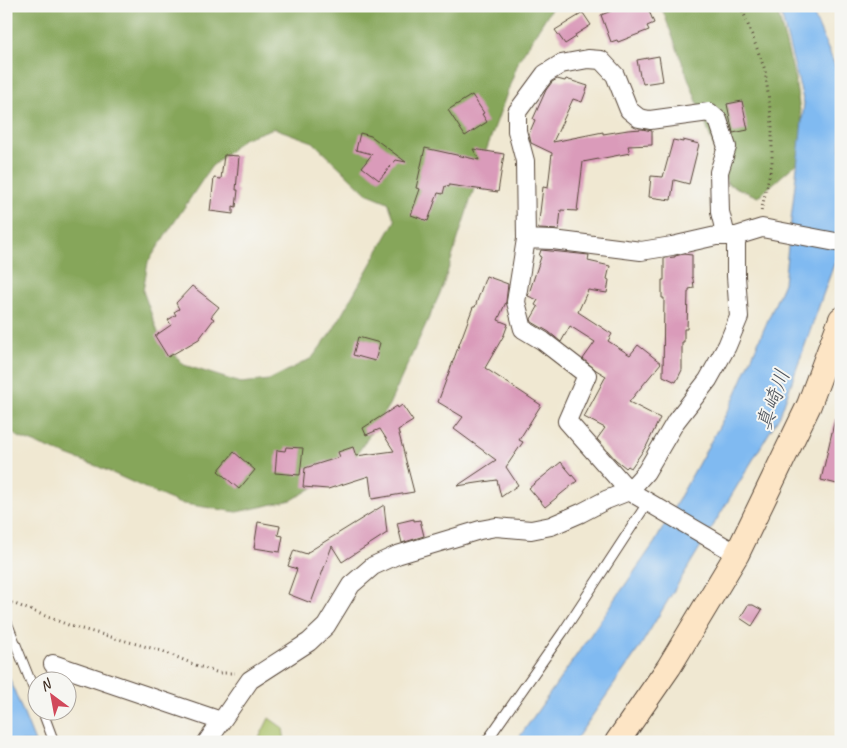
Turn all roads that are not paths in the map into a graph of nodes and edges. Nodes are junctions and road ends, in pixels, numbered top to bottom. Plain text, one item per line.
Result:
1 (731, 236) junction
2 (526, 239) junction
3 (837, 242) edge
4 (841, 319) edge
5 (629, 491) junction
6 (648, 502) junction
7 (737, 554) junction
8 (6, 620) edge
9 (52, 664) dead end
10 (28, 675) edge
11 (46, 720) edge
12 (221, 721) junction
13 (54, 742) edge
14 (207, 742) edge
15 (486, 742) edge
16 (617, 742) edge

1 - 2 street
1 - 2 street
1 - 3 street
1 - 5 street
2 - 5 street
4 - 7 street
5 - 6 street
5 - 12 street
6 - 7 street
6 - 15 lane
7 - 16 street
8 - 10 lane
9 - 12 street
11 - 13 lane
12 - 14 street

